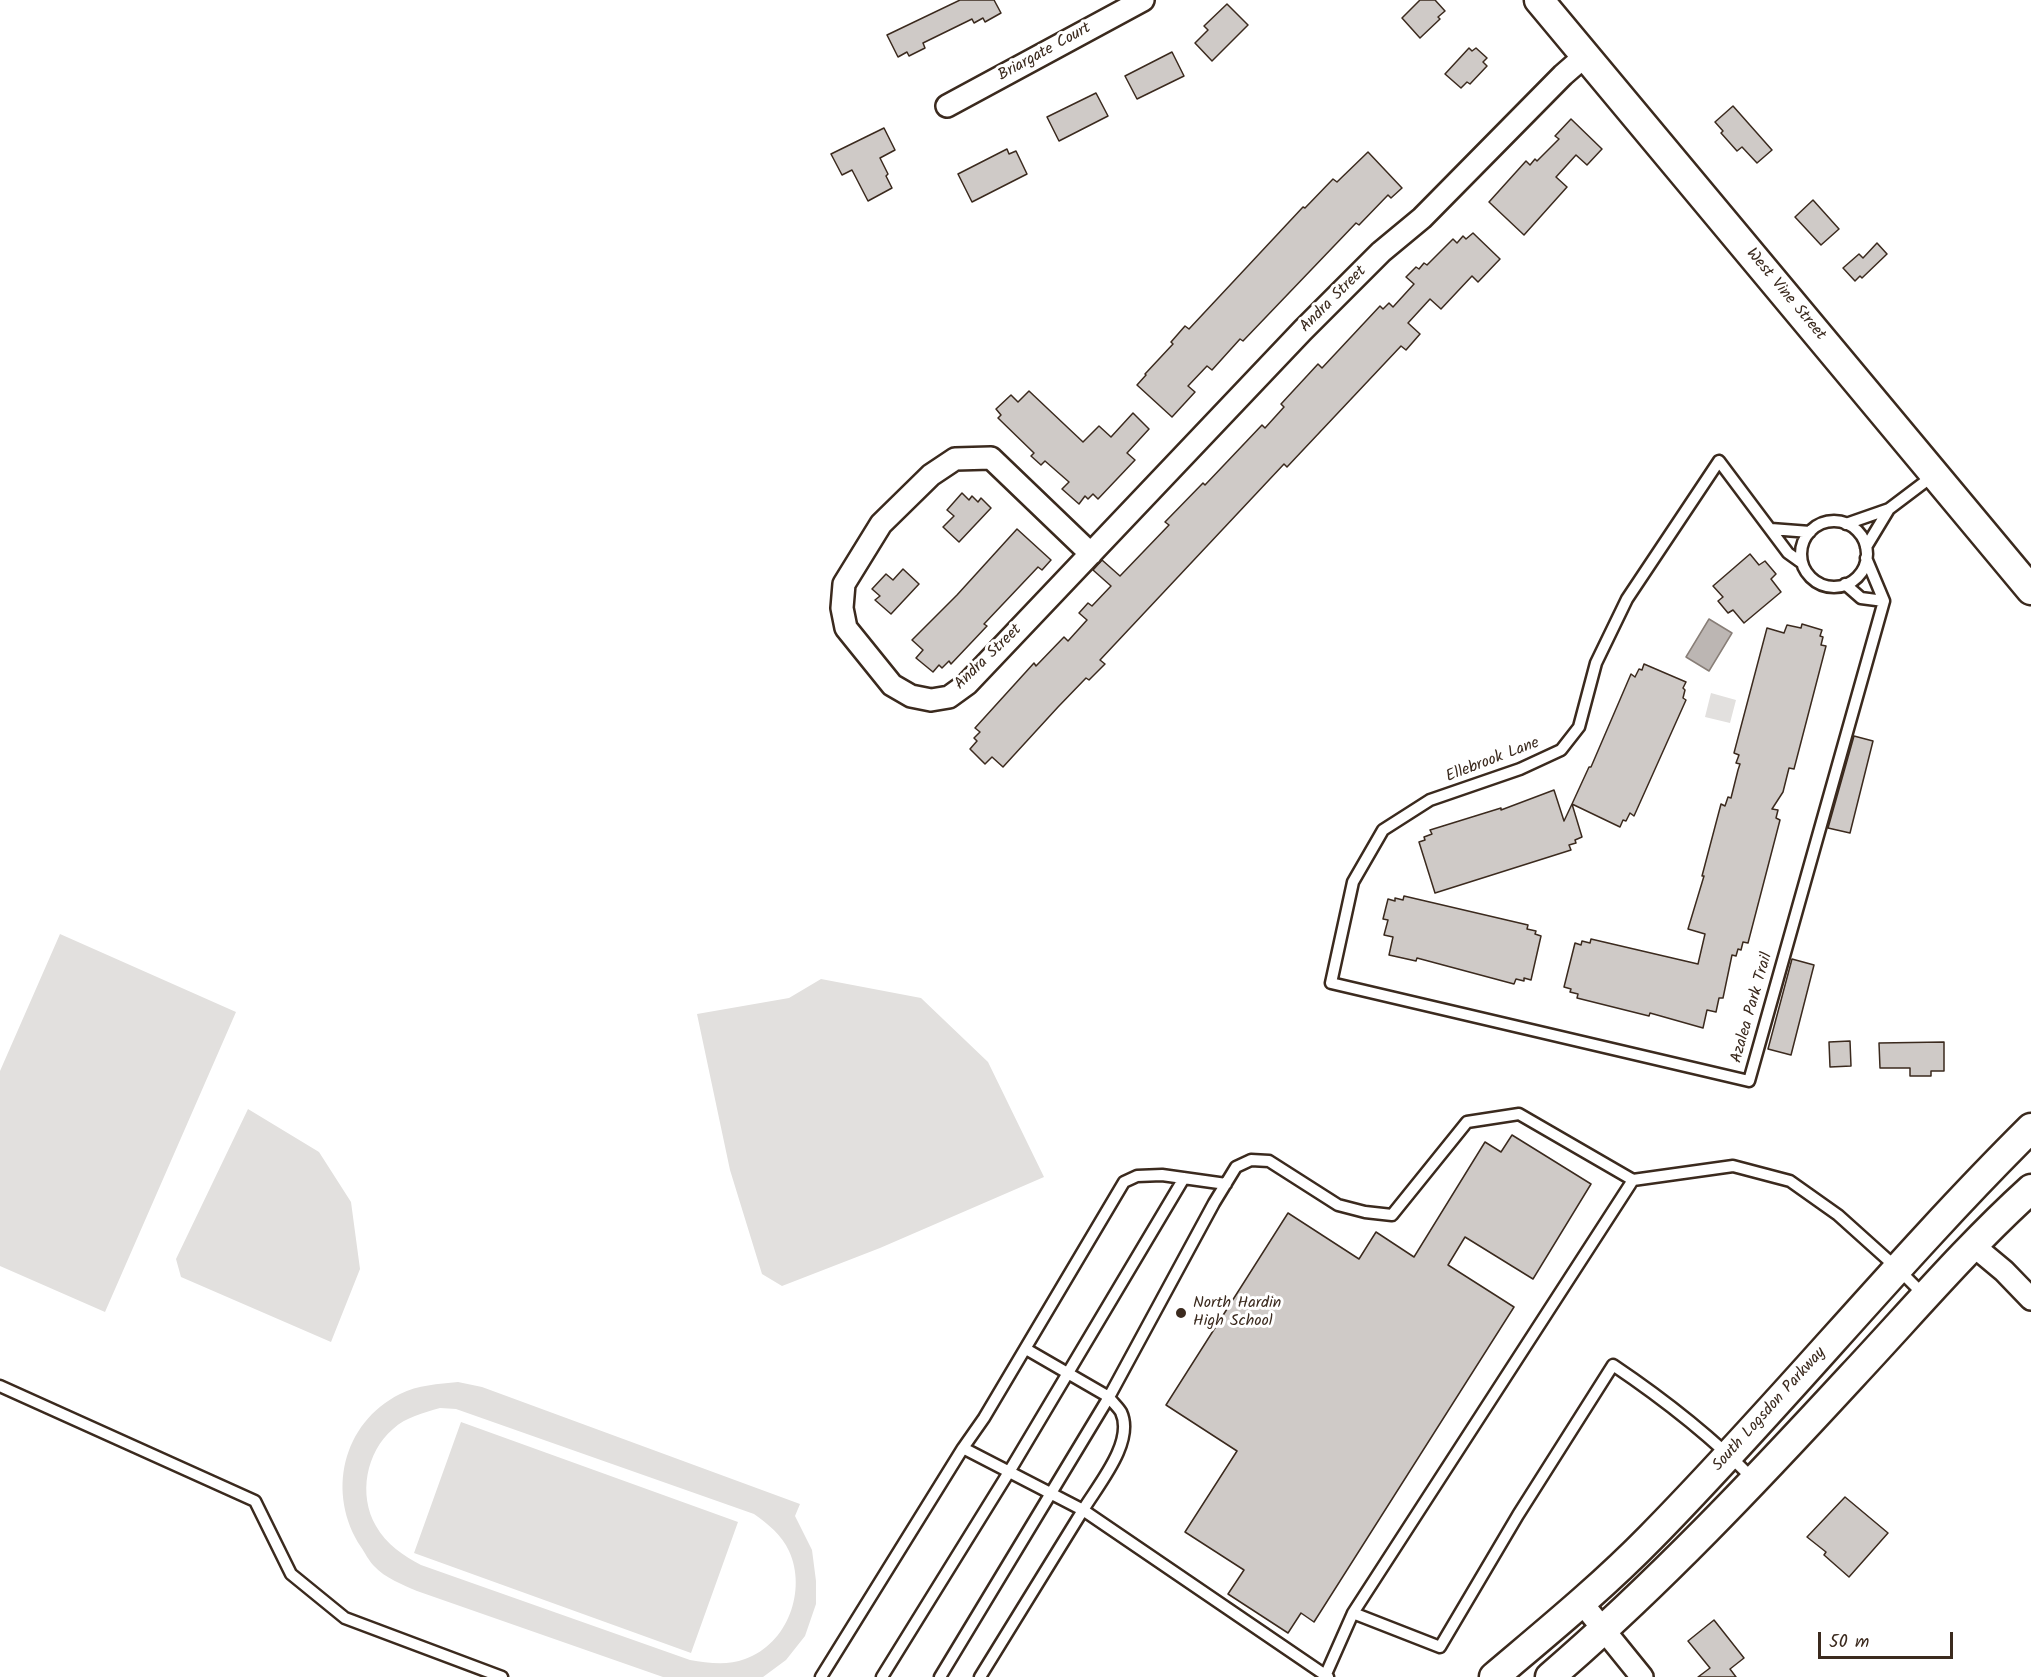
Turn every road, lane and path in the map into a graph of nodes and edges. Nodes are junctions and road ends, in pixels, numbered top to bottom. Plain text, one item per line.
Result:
1 (1143, 0) edge
2 (1539, 0) edge
3 (1586, 55) junction
4 (947, 106) dead end
5 (1935, 475) junction
6 (1889, 509) junction
7 (1846, 524) junction
8 (1771, 529) junction
9 (1810, 532) junction
10 (1866, 553) junction
11 (1091, 554) junction
12 (1802, 563) junction
13 (1845, 584) junction
14 (2031, 590) edge
15 (1884, 601) junction
16 (1331, 984) joint
17 (2031, 1128) edge
18 (1184, 1178) junction
19 (1633, 1180) junction
20 (1226, 1184) junction
21 (2031, 1189) edge
22 (1974, 1246) junction
23 (1897, 1268) junction
24 (1926, 1296) junction
25 (2031, 1299) edge
26 (1026, 1349) junction
27 (1068, 1375) junction
28 (0, 1386) edge
29 (1109, 1397) junction
30 (963, 1448) junction
31 (1730, 1455) junction
32 (1010, 1472) junction
33 (1755, 1480) junction
34 (1050, 1493) junction
35 (1083, 1510) junction
36 (1582, 1603) junction
37 (1353, 1613) junction
38 (1605, 1630) junction
39 (1327, 1676) edge
40 (502, 1677) edge
41 (821, 1677) edge
42 (882, 1677) edge
43 (940, 1677) edge
44 (980, 1677) edge
45 (1494, 1677) edge
46 (1550, 1677) edge
47 (1642, 1677) edge

1 - 4 street, Briargate Court
2 - 3 main road, West Vine Street
3 - 5 main road, West Vine Street
3 - 11 street, Andra Street
5 - 6 lane
5 - 14 main road, West Vine Street
6 - 7 lane
6 - 10 lane
7 - 9 lane
7 - 10 lane
8 - 9 lane
8 - 12 lane
8 - 16 lane, Ellebrook Lane
9 - 12 lane
10 - 13 lane
10 - 15 lane
11 - 11 street, Andra Street
12 - 13 lane
13 - 15 lane
15 - 16 lane, Azalea Park Trail
17 - 23 main road, South Logsdon Parkway
18 - 20 lane
18 - 26 lane
18 - 27 lane
19 - 20 lane
19 - 23 lane
19 - 37 lane
20 - 29 lane
21 - 22 main road
22 - 24 main road
22 - 25 street
23 - 24 lane
23 - 31 main road, South Logsdon Parkway
24 - 33 main road
26 - 27 lane
26 - 30 lane
27 - 29 lane
27 - 32 lane
28 - 40 lane
29 - 34 lane
29 - 35 lane
30 - 32 lane
30 - 41 lane
31 - 33 lane
31 - 36 main road, South Logsdon Parkway
31 - 37 lane
32 - 34 lane
32 - 42 lane
33 - 38 main road
34 - 35 lane
34 - 43 lane
35 - 39 lane
35 - 44 lane
36 - 38 street
36 - 45 main road, South Logsdon Parkway
37 - 39 lane
38 - 46 main road
38 - 47 street

